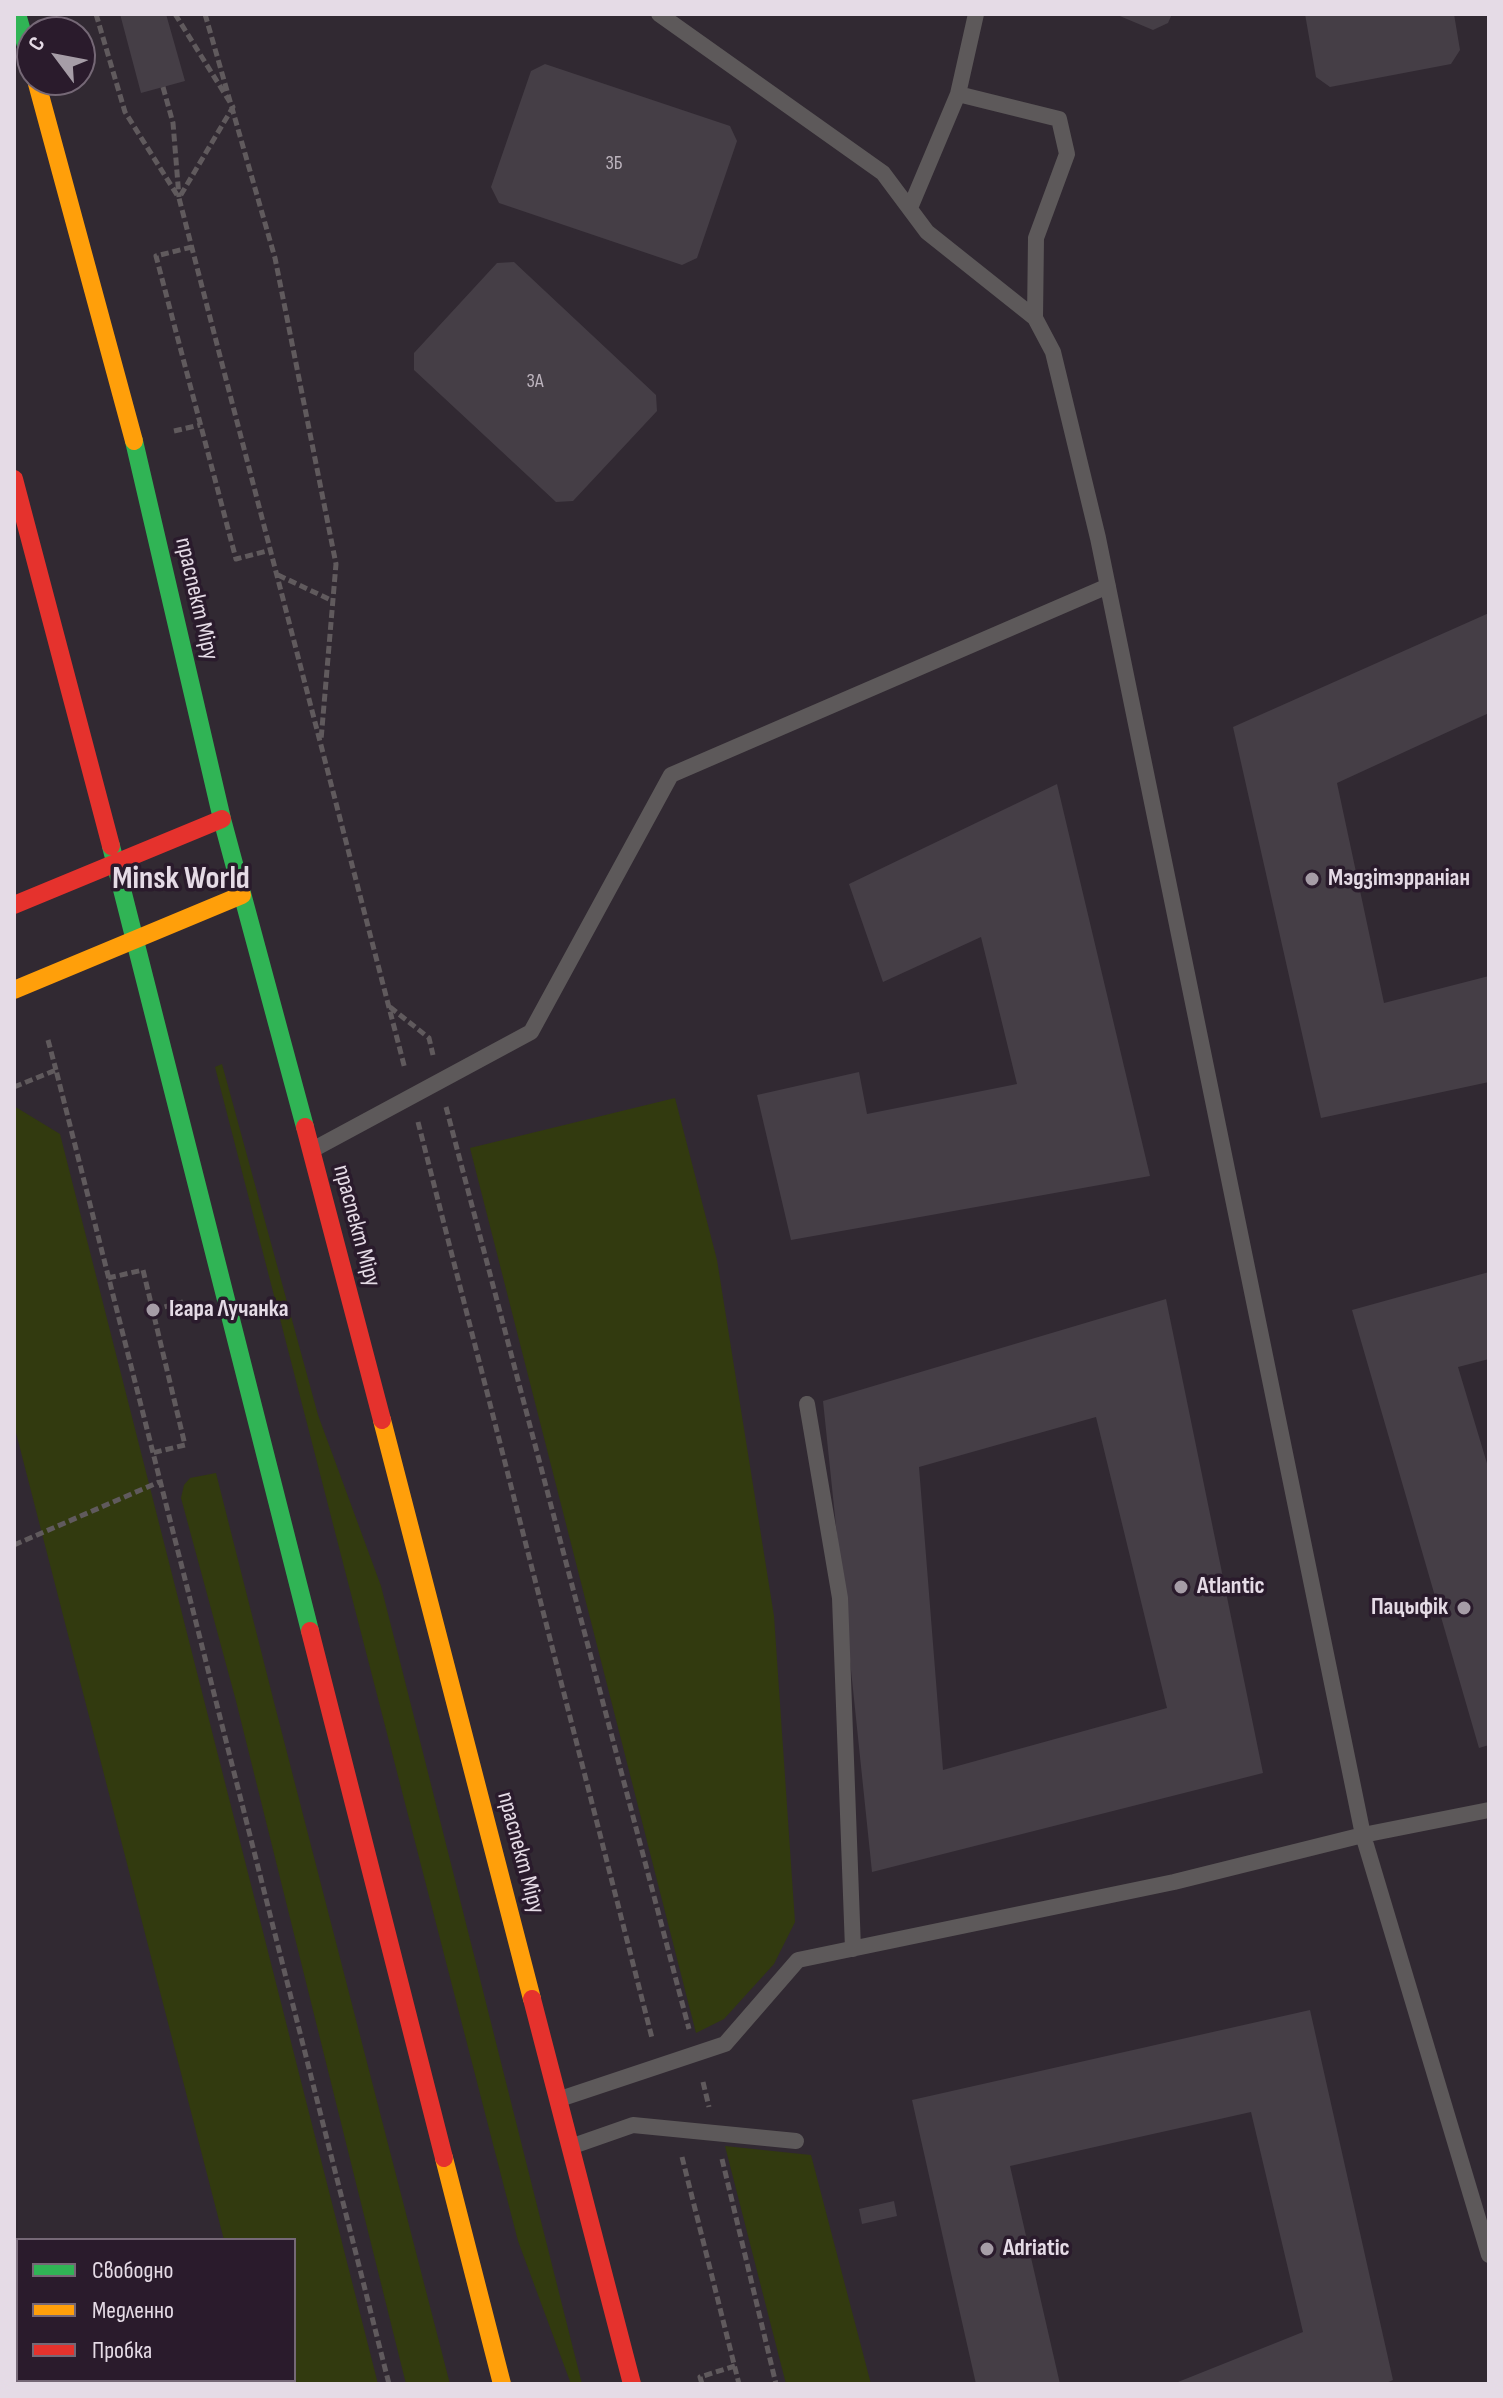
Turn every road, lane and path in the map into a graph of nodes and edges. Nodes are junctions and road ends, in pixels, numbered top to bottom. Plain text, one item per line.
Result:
1 (96, 14) edge
2 (175, 14) edge
3 (205, 14) edge
4 (659, 14) edge
5 (976, 14) edge
6 (163, 87) dead end
7 (958, 94) junction
8 (40, 96) edge
9 (233, 107) junction
10 (179, 198) junction
11 (910, 208) junction
12 (192, 247) junction
13 (1035, 318) junction
14 (14, 479) edge
15 (271, 550) junction
16 (277, 574) junction
17 (1108, 586) junction
18 (333, 601) junction
19 (321, 745) junction
20 (222, 819) junction
21 (114, 864) junction
22 (242, 895) junction
23 (14, 905) edge
24 (134, 940) junction
25 (14, 990) edge
26 (388, 1006) junction
27 (48, 1040) dead end
28 (56, 1070) junction
29 (439, 1081) junction
30 (14, 1087) edge
31 (412, 1096) junction
32 (312, 1150) junction
33 (108, 1278) junction
34 (807, 1404) dead end
35 (152, 1453) junction
36 (159, 1482) junction
37 (14, 1545) edge
38 (1489, 1810) edge
39 (1363, 1835) junction
40 (853, 1949) junction
41 (696, 2054) junction
42 (659, 2066) junction
43 (559, 2099) junction
44 (675, 2129) junction
45 (716, 2133) junction
46 (796, 2141) dead end
47 (571, 2146) junction
48 (1489, 2255) edge
49 (735, 2366) junction
50 (389, 2384) edge
51 (502, 2384) edge
52 (632, 2384) edge
53 (702, 2384) edge
54 (739, 2384) edge
55 (776, 2384) edge

1 - 10 path
2 - 9 path
3 - 9 path
4 - 11 lane
5 - 7 lane
6 - 10 path
7 - 11 lane
7 - 13 lane
8 - 20 main road, праспект Міру
9 - 10 path
9 - 18 path
10 - 12 path
11 - 13 lane
12 - 15 path
12 - 15 path
13 - 17 lane
14 - 21 main road
15 - 16 path
16 - 18 path
16 - 19 path
17 - 29 lane
17 - 39 lane
18 - 19 path
19 - 26 path
20 - 21 main road
20 - 22 main road, праспект Міру
21 - 23 main road
21 - 24 main road
22 - 24 main road
22 - 32 main road, праспект Міру
24 - 25 main road
24 - 51 main road
26 - 29 path
26 - 31 path
27 - 28 path
28 - 30 path
28 - 33 path
29 - 31 lane
29 - 41 path
31 - 32 lane
31 - 42 path
32 - 43 main road, праспект Міру
33 - 35 path
33 - 35 path
34 - 40 lane
35 - 36 path
36 - 37 path
36 - 50 path
38 - 39 lane
39 - 40 lane
39 - 48 lane
40 - 41 lane
41 - 42 lane
41 - 45 path
42 - 43 lane
43 - 47 main road, праспект Міру
44 - 45 lane
44 - 47 lane
44 - 49 path
45 - 46 lane
45 - 55 path
47 - 52 main road, праспект Міру
49 - 53 path
49 - 54 path

